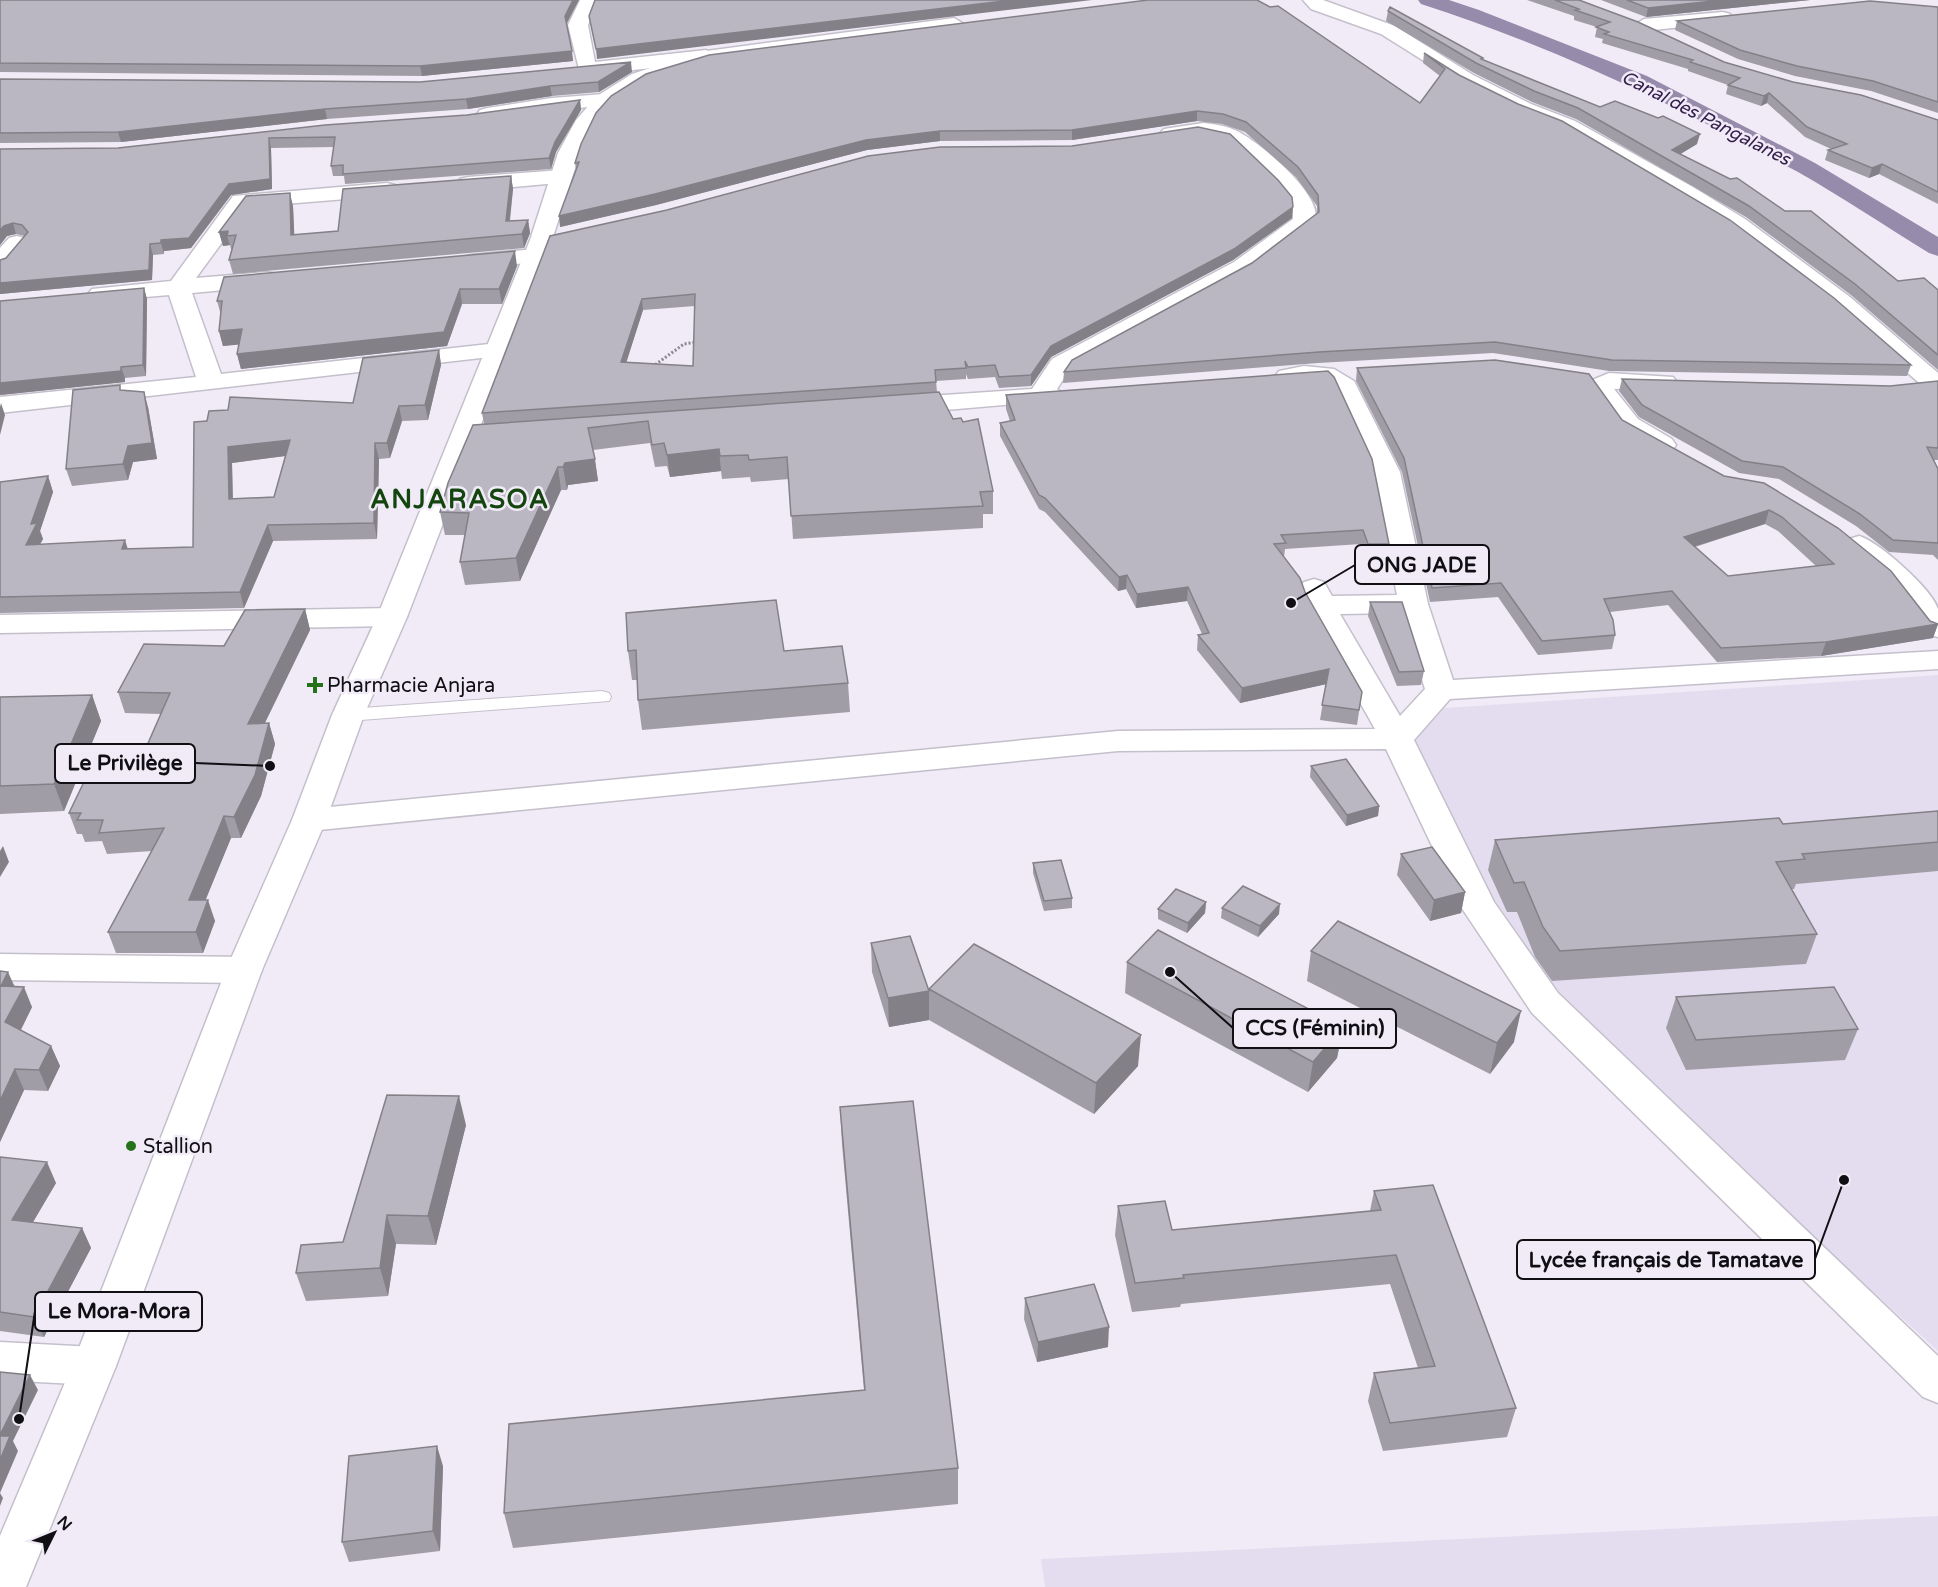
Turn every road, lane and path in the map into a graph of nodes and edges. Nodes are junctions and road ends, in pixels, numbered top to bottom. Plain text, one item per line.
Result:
1 (589, 0) edge
2 (1312, 0) edge
3 (1745, 16) edge
4 (1622, 17) edge
5 (981, 21) edge
6 (1644, 25) junction
7 (1676, 40) edge
8 (706, 56) junction
9 (587, 69) junction
10 (563, 71) edge
11 (604, 100) junction
12 (468, 117) edge
13 (1151, 136) edge
14 (561, 177) junction
15 (442, 186) edge
16 (407, 188) edge
17 (17, 243) edge
18 (546, 244) junction
19 (0, 262) edge
20 (451, 263) edge
21 (285, 278) edge
22 (178, 287) junction
23 (83, 296) edge
24 (706, 341) edge
25 (498, 350) junction
26 (1362, 370) edge
27 (643, 372) edge
28 (1318, 373) junction
29 (1574, 376) edge
30 (1262, 378) edge
31 (1609, 381) junction
32 (211, 383) junction
33 (1690, 383) edge
34 (1895, 387) edge
35 (1075, 393) edge
36 (1040, 396) junction
37 (0, 405) edge
38 (869, 408) edge
39 (1690, 460) edge
40 (1835, 528) edge
41 (1413, 604) junction
42 (392, 617) junction
43 (0, 624) edge
44 (1938, 628) edge
45 (1938, 660) edge
46 (1441, 690) junction
47 (602, 697) dead end
48 (348, 715) junction
49 (1397, 739) junction
50 (309, 820) junction
51 (0, 967) edge
52 (244, 970) junction
53 (0, 1361) edge
54 (94, 1366) junction
55 (1938, 1384) edge
56 (2, 1587) edge

1 - 9 street
2 - 34 street
3 - 6 street
4 - 6 street
5 - 8 street
6 - 7 street
8 - 9 street
8 - 11 street
9 - 10 street
11 - 12 street
11 - 14 street
13 - 36 street
14 - 15 street
14 - 18 street
16 - 22 street
17 - 19 street
18 - 20 street
18 - 25 street
21 - 22 street
22 - 23 street
22 - 32 street
24 - 27 path
25 - 32 street
25 - 42 street
26 - 28 street
28 - 30 street
28 - 41 street
29 - 31 street
31 - 33 street
31 - 39 street
32 - 37 street
35 - 36 street
36 - 38 street
40 - 44 street
41 - 46 street
41 - 49 street
42 - 43 street
42 - 48 street
45 - 46 street
46 - 49 street
47 - 48 lane
48 - 50 street
49 - 50 street
49 - 55 street
50 - 52 street
51 - 52 street
52 - 54 street
53 - 54 street
54 - 56 street

